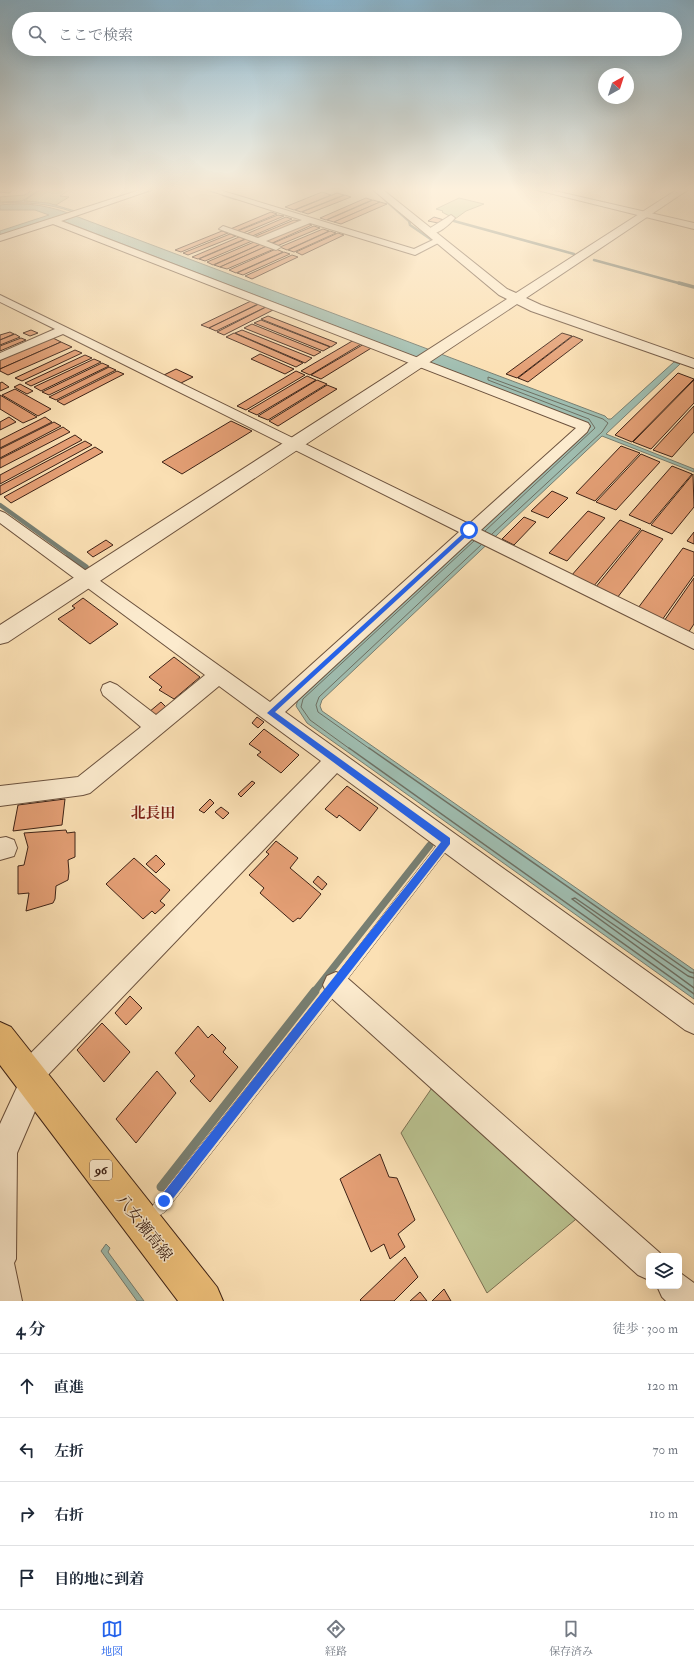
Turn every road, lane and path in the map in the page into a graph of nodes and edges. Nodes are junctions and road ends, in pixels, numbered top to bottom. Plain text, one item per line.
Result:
1 (132, 250) edge
2 (407, 250) edge
3 (420, 250) edge
4 (452, 250) edge
5 (592, 250) edge
6 (0, 298) edge
7 (516, 299) junction
8 (63, 330) junction
9 (0, 357) edge
10 (426, 358) junction
11 (694, 364) edge
12 (295, 444) junction
13 (0, 516) edge
14 (469, 530) junction
15 (87, 579) junction
16 (0, 636) edge
17 (694, 642) edge
18 (219, 675) junction
19 (110, 690) dead end
20 (270, 713) junction
21 (156, 727) junction
22 (336, 760) junction
23 (0, 796) edge
24 (447, 841) junction
25 (336, 985) junction
26 (694, 1021) edge
27 (0, 1038) edge
28 (31, 1080) junction
29 (160, 1206) dead end
30 (0, 1243) edge
31 (0, 1259) edge
32 (646, 1261) edge
33 (0, 1268) edge
34 (676, 1289) edge
35 (6, 1301) edge
36 (203, 1301) edge
37 (690, 1301) edge

1 - 10 street
2 - 3 street
4 - 7 street
5 - 7 street
6 - 8 street
7 - 10 street
7 - 11 street
8 - 9 street
8 - 12 street
10 - 12 street
10 - 14 street
12 - 14 street
12 - 15 street
13 - 15 street
14 - 17 street
14 - 20 street
15 - 16 street
15 - 18 street
18 - 20 street
18 - 21 street
19 - 21 street
20 - 22 street
21 - 23 street
22 - 24 street
22 - 28 street
24 - 25 lane
24 - 26 street
25 - 29 lane
25 - 32 street
27 - 28 main road, 八女瀬高線 / 96
28 - 30 street
28 - 36 main road, 八女瀬高線 / 96
30 - 31 street
33 - 35 street
34 - 37 street

